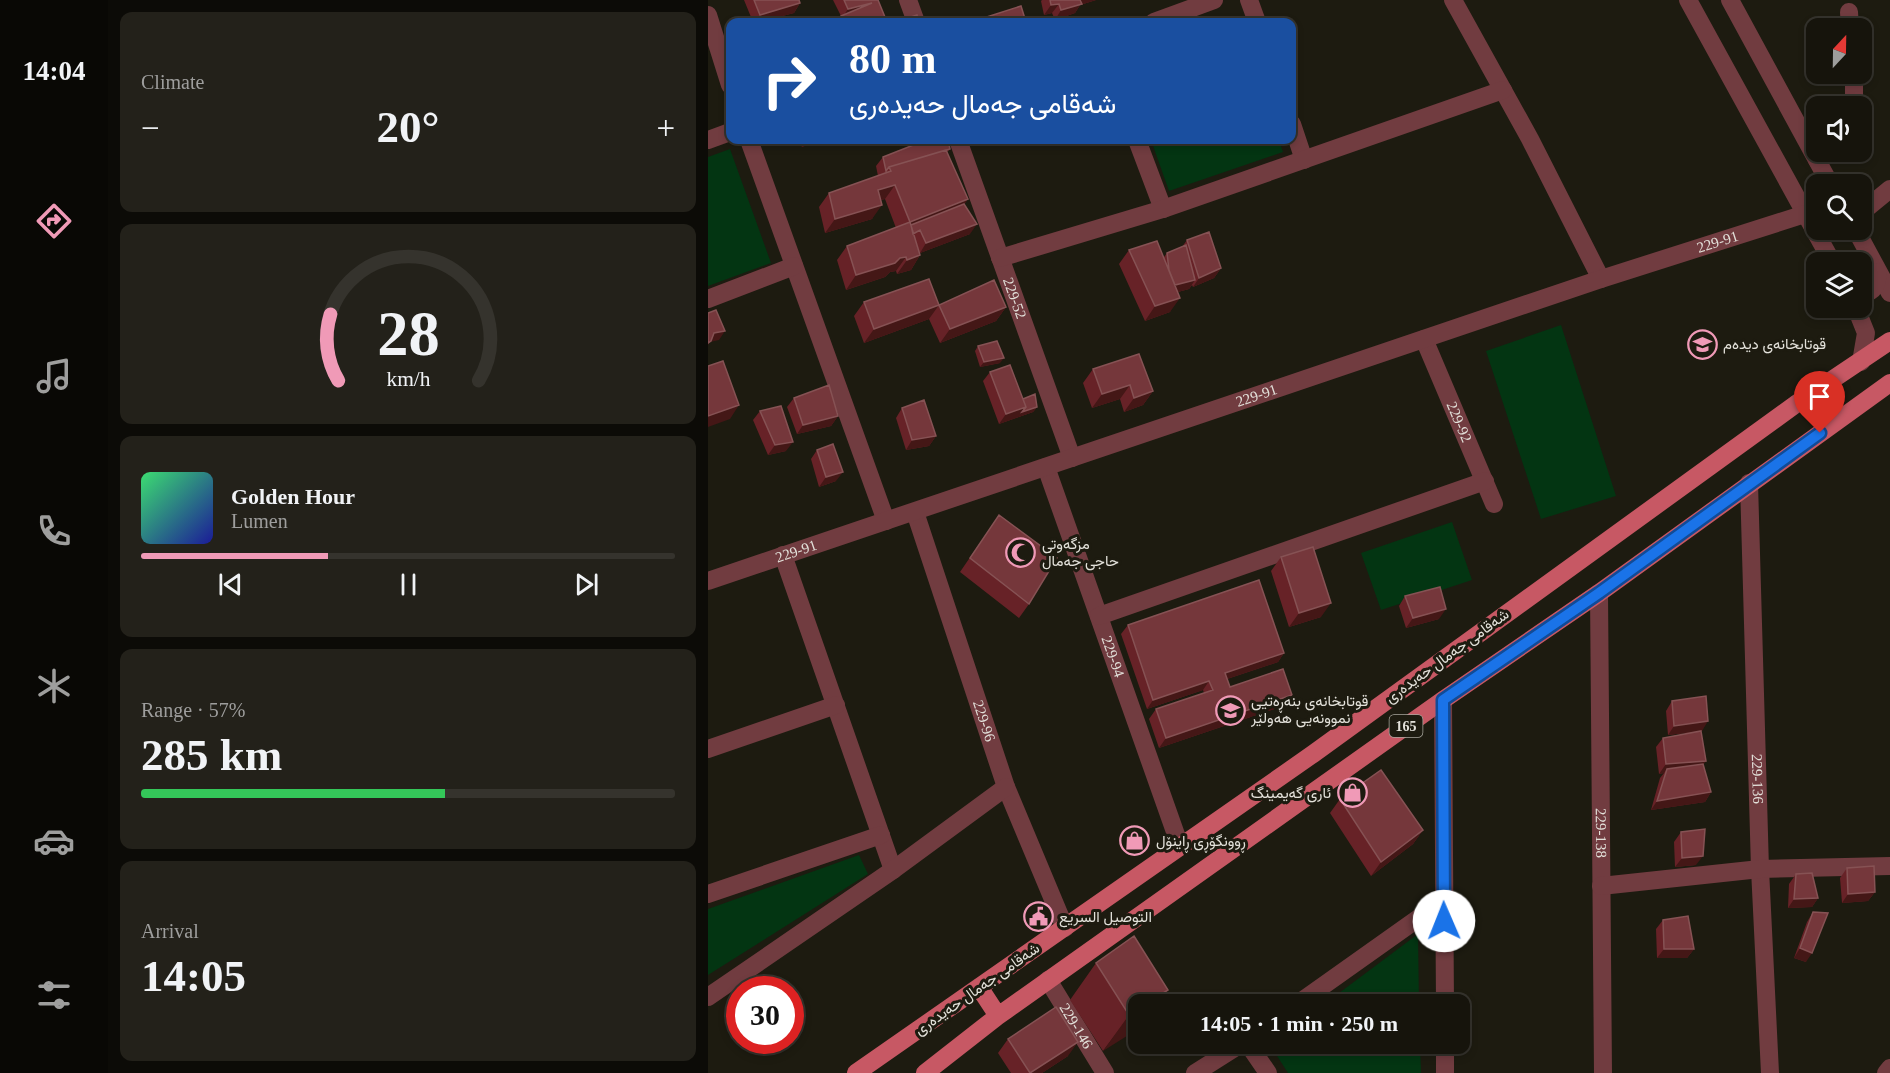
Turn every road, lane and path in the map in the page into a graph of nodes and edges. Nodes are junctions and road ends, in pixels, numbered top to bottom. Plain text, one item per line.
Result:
1 (908, 0) edge
2 (1214, 0) edge
3 (1249, 0) edge
4 (1453, 0) edge
5 (1688, 0) edge
6 (1730, 0) edge
7 (708, 15) edge
8 (915, 18) edge
9 (1165, 18) edge
10 (1256, 18) edge
11 (726, 72) edge
12 (1503, 90) junction
13 (1806, 125) edge
14 (726, 133) edge
15 (1296, 136) edge
16 (708, 140) edge
17 (750, 144) edge
18 (959, 144) edge
19 (1139, 144) edge
20 (1304, 160) junction
21 (1890, 189) edge
22 (1872, 204) edge
23 (1163, 208) junction
24 (1805, 214) junction
25 (1861, 240) edge
26 (1826, 252) edge
27 (1000, 258) junction
28 (794, 266) junction
29 (1878, 272) junction
30 (1601, 279) junction
31 (1872, 292) edge
32 (1890, 293) edge
33 (708, 299) edge
34 (1860, 318) edge
35 (1424, 339) junction
36 (1890, 341) edge
37 (1861, 362) junction
38 (1890, 383) edge
39 (1072, 458) junction
40 (1046, 467) junction
41 (1485, 481) junction
42 (1749, 483) junction
43 (1494, 504) dead end
44 (915, 512) junction
45 (886, 521) junction
46 (783, 555) junction
47 (708, 581) edge
48 (1599, 593) junction
49 (1099, 616) junction
50 (1443, 700) junction
51 (836, 705) junction
52 (708, 749) edge
53 (1006, 787) junction
54 (881, 835) junction
55 (1180, 846) junction
56 (1890, 866) edge
57 (1760, 869) junction
58 (893, 870) junction
59 (1601, 886) junction
60 (708, 894) edge
61 (1444, 900) junction
62 (1065, 928) junction
63 (1048, 980) junction
64 (979, 987) junction
65 (1312, 994) edge
66 (1445, 994) edge
67 (708, 997) edge
68 (998, 1016) junction
69 (1225, 1054) edge
70 (1255, 1054) edge
71 (1445, 1054) edge
72 (1890, 1068) edge
73 (856, 1073) edge
74 (925, 1073) edge
75 (1105, 1073) edge
76 (1195, 1073) edge
77 (1268, 1073) edge
78 (1445, 1073) edge
79 (1602, 1073) edge
80 (1770, 1073) edge
81 (1886, 1073) edge

1 - 8 street
2 - 9 street
3 - 10 street
4 - 12 street
5 - 24 street
6 - 13 street
7 - 11 street
12 - 20 street
12 - 30 street
14 - 16 street
15 - 20 street
17 - 28 street
18 - 27 street, 229-52
19 - 23 street
20 - 23 street
21 - 22 street
23 - 27 street
24 - 26 street
24 - 30 street, 229-91
25 - 29 street
27 - 39 street, 229-52
28 - 33 street
28 - 45 street
29 - 31 street
29 - 32 street
30 - 35 street, 229-91
34 - 37 street
35 - 39 street, 229-91
35 - 41 street, 229-92
36 - 37 main road, شەقامی جەمال حەیدەری / 165
37 - 55 main road, شەقامی جەمال حەیدەری / 165
38 - 42 main road, 165
39 - 40 street, 229-91
40 - 44 street, 229-91
40 - 49 street, 229-94
41 - 43 street, 229-92
41 - 49 street
42 - 48 main road, 165
42 - 57 street, 229-136
44 - 45 street, 229-91
44 - 53 street, 229-96
45 - 46 street, 229-91
46 - 47 street, 229-91
46 - 51 street
48 - 50 main road, 165
48 - 59 street, 229-138
49 - 55 street, 229-94
50 - 61 street
50 - 63 main road, 165
51 - 52 street
51 - 54 street
53 - 58 street
53 - 62 street, 229-96
54 - 58 street
54 - 60 street
55 - 62 main road, شەقامی جەمال حەیدەری / 165
56 - 57 street
57 - 59 street
57 - 80 street, 229-136
58 - 67 street
59 - 79 street, 229-138
61 - 65 street
61 - 66 street
62 - 64 main road, شەقامی جەمال حەیدەری / 165
63 - 68 main road, 165
63 - 75 street, 229-146
64 - 68 main road
64 - 73 main road, شەقامی جەمال حەیدەری / 165
68 - 74 main road, 165
69 - 76 street
70 - 77 street
71 - 78 street
72 - 81 street

